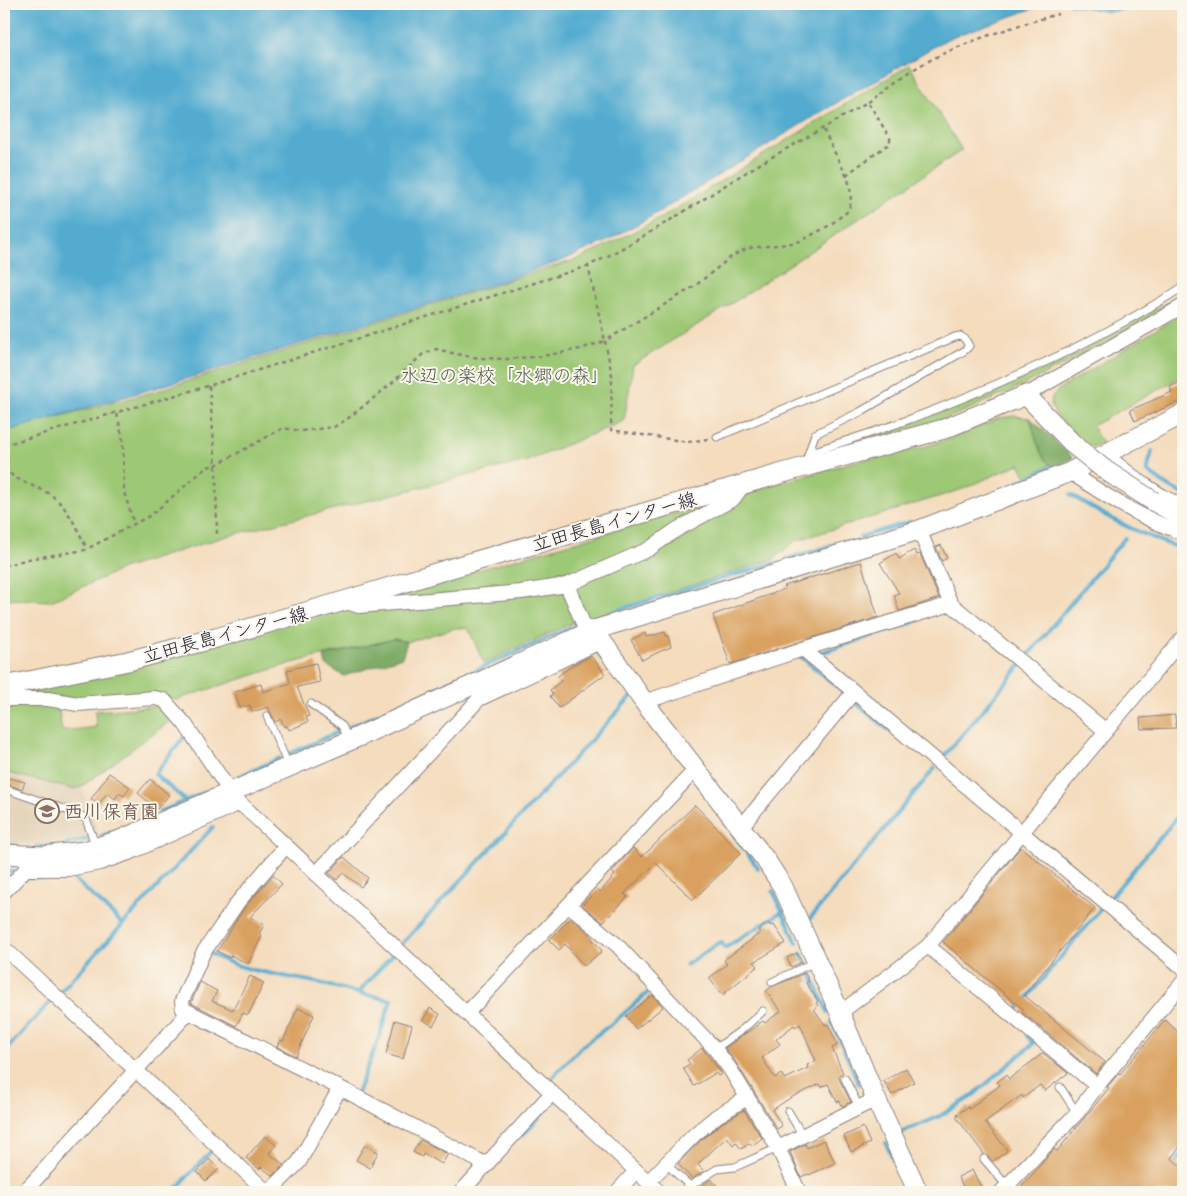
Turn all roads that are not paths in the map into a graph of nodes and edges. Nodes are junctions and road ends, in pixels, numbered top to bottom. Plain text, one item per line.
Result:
1 (1183, 287) edge
2 (1183, 306) edge
3 (1026, 395) junction
4 (1183, 414) edge
5 (717, 437) road end
6 (1104, 454) junction
7 (806, 460) junction
8 (1070, 472) junction
9 (744, 484) junction
10 (1183, 506) edge
11 (1183, 517) edge
12 (919, 530) junction
13 (1183, 533) edge
14 (567, 585) junction
15 (344, 601) junction
16 (951, 604) junction
17 (594, 634) junction
18 (1183, 638) edge
19 (803, 650) junction
20 (4, 686) edge
21 (853, 692) junction
22 (4, 699) edge
23 (644, 702) junction
24 (311, 704) dead end
25 (267, 716) dead end
26 (1106, 731) junction
27 (349, 741) junction
28 (289, 768) junction
29 (696, 769) junction
30 (8, 790) dead end
31 (236, 798) junction
32 (741, 827) junction
33 (1022, 833) junction
34 (286, 846) junction
35 (96, 848) junction
36 (4, 854) edge
37 (316, 874) junction
38 (4, 892) edge
39 (568, 905) junction
40 (928, 946) junction
41 (4, 948) edge
42 (817, 961) junction
43 (1183, 968) edge
44 (772, 982) dead end
45 (1183, 982) edge
46 (763, 1010) dead end
47 (189, 1012) junction
48 (840, 1013) junction
49 (467, 1014) junction
50 (715, 1049) junction
51 (136, 1071) junction
52 (845, 1078) dead end
53 (1097, 1086) junction
54 (1060, 1087) dead end
55 (340, 1088) junction
56 (552, 1093) junction
57 (747, 1098) junction
58 (876, 1099) junction
59 (859, 1108) junction
60 (788, 1111) dead end
61 (1077, 1113) junction
62 (802, 1136) junction
63 (778, 1148) junction
64 (984, 1159) dead end
65 (487, 1164) junction
66 (666, 1164) junction
67 (636, 1171) junction
68 (648, 1182) junction
69 (1004, 1189) edge
70 (24, 1192) edge
71 (268, 1192) edge
72 (461, 1192) edge
73 (617, 1192) edge
74 (659, 1192) edge
75 (799, 1192) edge
76 (918, 1192) edge

1 - 7 lane
2 - 3 street
3 - 7 street, 立田長島インター線
3 - 11 street, bridge
4 - 6 street
5 - 7 lane
6 - 8 street
6 - 10 street
7 - 9 street, 立田長島インター線
8 - 12 street
8 - 13 street
9 - 14 street
9 - 15 street, 立田長島インター線
12 - 16 street
12 - 17 street
14 - 15 street
14 - 17 street
15 - 20 street, 立田長島インター線
16 - 19 street
16 - 26 street
17 - 23 street
17 - 27 street
17 - 37 street
18 - 26 street
19 - 21 street
19 - 23 street
21 - 32 street
21 - 33 street
22 - 31 street
23 - 29 street
24 - 27 lane
25 - 28 lane
26 - 33 street
27 - 28 street
28 - 31 street
29 - 32 street
29 - 39 street
30 - 35 lane
31 - 34 street
31 - 35 street
31 - 38 street
32 - 42 street
33 - 40 street
33 - 43 street
34 - 37 street
34 - 47 street
35 - 36 street
37 - 49 street
39 - 49 street
39 - 50 street
40 - 48 street
40 - 53 street
41 - 51 street
42 - 44 lane
42 - 48 street
45 - 53 street
46 - 50 lane
47 - 51 street
47 - 55 street
48 - 58 street
49 - 56 street
50 - 57 street
51 - 70 street
51 - 71 street
52 - 59 lane
53 - 61 street
54 - 61 lane
55 - 65 street
55 - 71 street
56 - 65 street
56 - 67 street
57 - 63 street
57 - 66 street
58 - 59 street
58 - 76 street
59 - 62 street
60 - 62 lane
61 - 69 street
62 - 63 street
63 - 66 lane
63 - 75 street
64 - 69 lane
65 - 72 street
66 - 68 street
67 - 68 street
67 - 73 street
68 - 74 street

